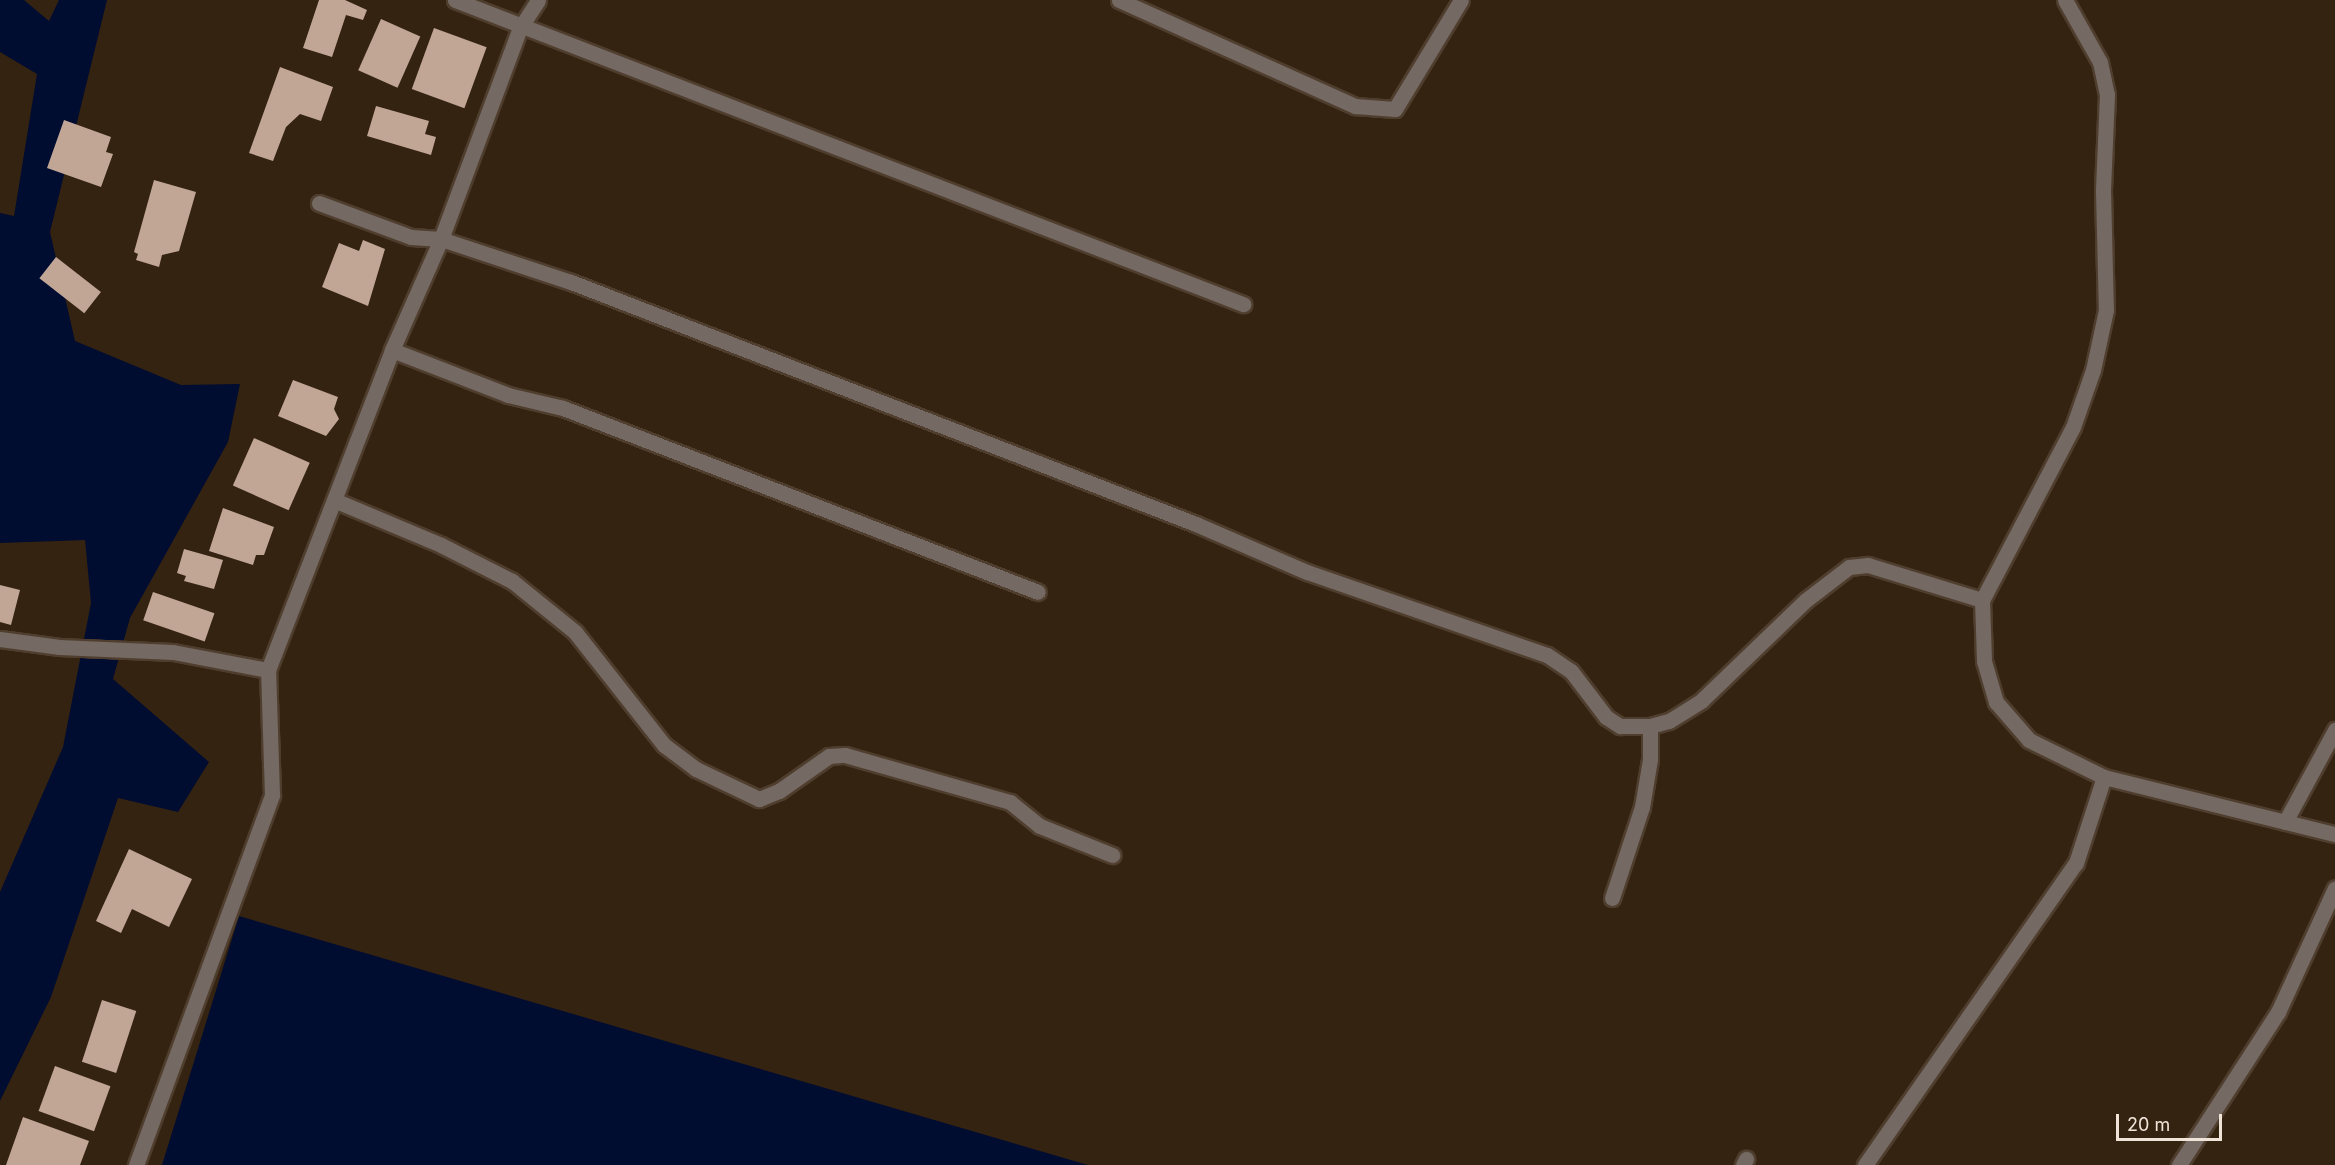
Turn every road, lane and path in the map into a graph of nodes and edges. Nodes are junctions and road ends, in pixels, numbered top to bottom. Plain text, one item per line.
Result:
1 (455, 0) edge
2 (538, 0) edge
3 (1119, 0) edge
4 (1461, 0) edge
5 (2065, 0) edge
6 (520, 28) junction
7 (319, 203) dead end
8 (441, 239) junction
9 (1243, 304) dead end
10 (392, 350) junction
11 (334, 500) junction
12 (1038, 592) dead end
13 (1982, 600) junction
14 (0, 639) edge
15 (268, 670) junction
16 (1650, 726) junction
17 (2335, 730) edge
18 (2104, 777) junction
19 (2285, 822) junction
20 (2335, 834) edge
21 (1112, 855) dead end
22 (2335, 888) edge
23 (1612, 898) dead end
24 (136, 1165) edge
25 (1865, 1165) edge
26 (2179, 1165) edge

1 - 6 street
2 - 6 street
3 - 4 street
5 - 13 street
6 - 8 street
6 - 9 street
7 - 8 street
8 - 10 street
8 - 16 street
10 - 11 street
10 - 12 street
11 - 15 street
11 - 21 street
13 - 16 street
13 - 18 street
14 - 15 street
15 - 24 street
16 - 23 street
17 - 19 street
18 - 19 street
18 - 25 street
19 - 20 street
22 - 26 street

